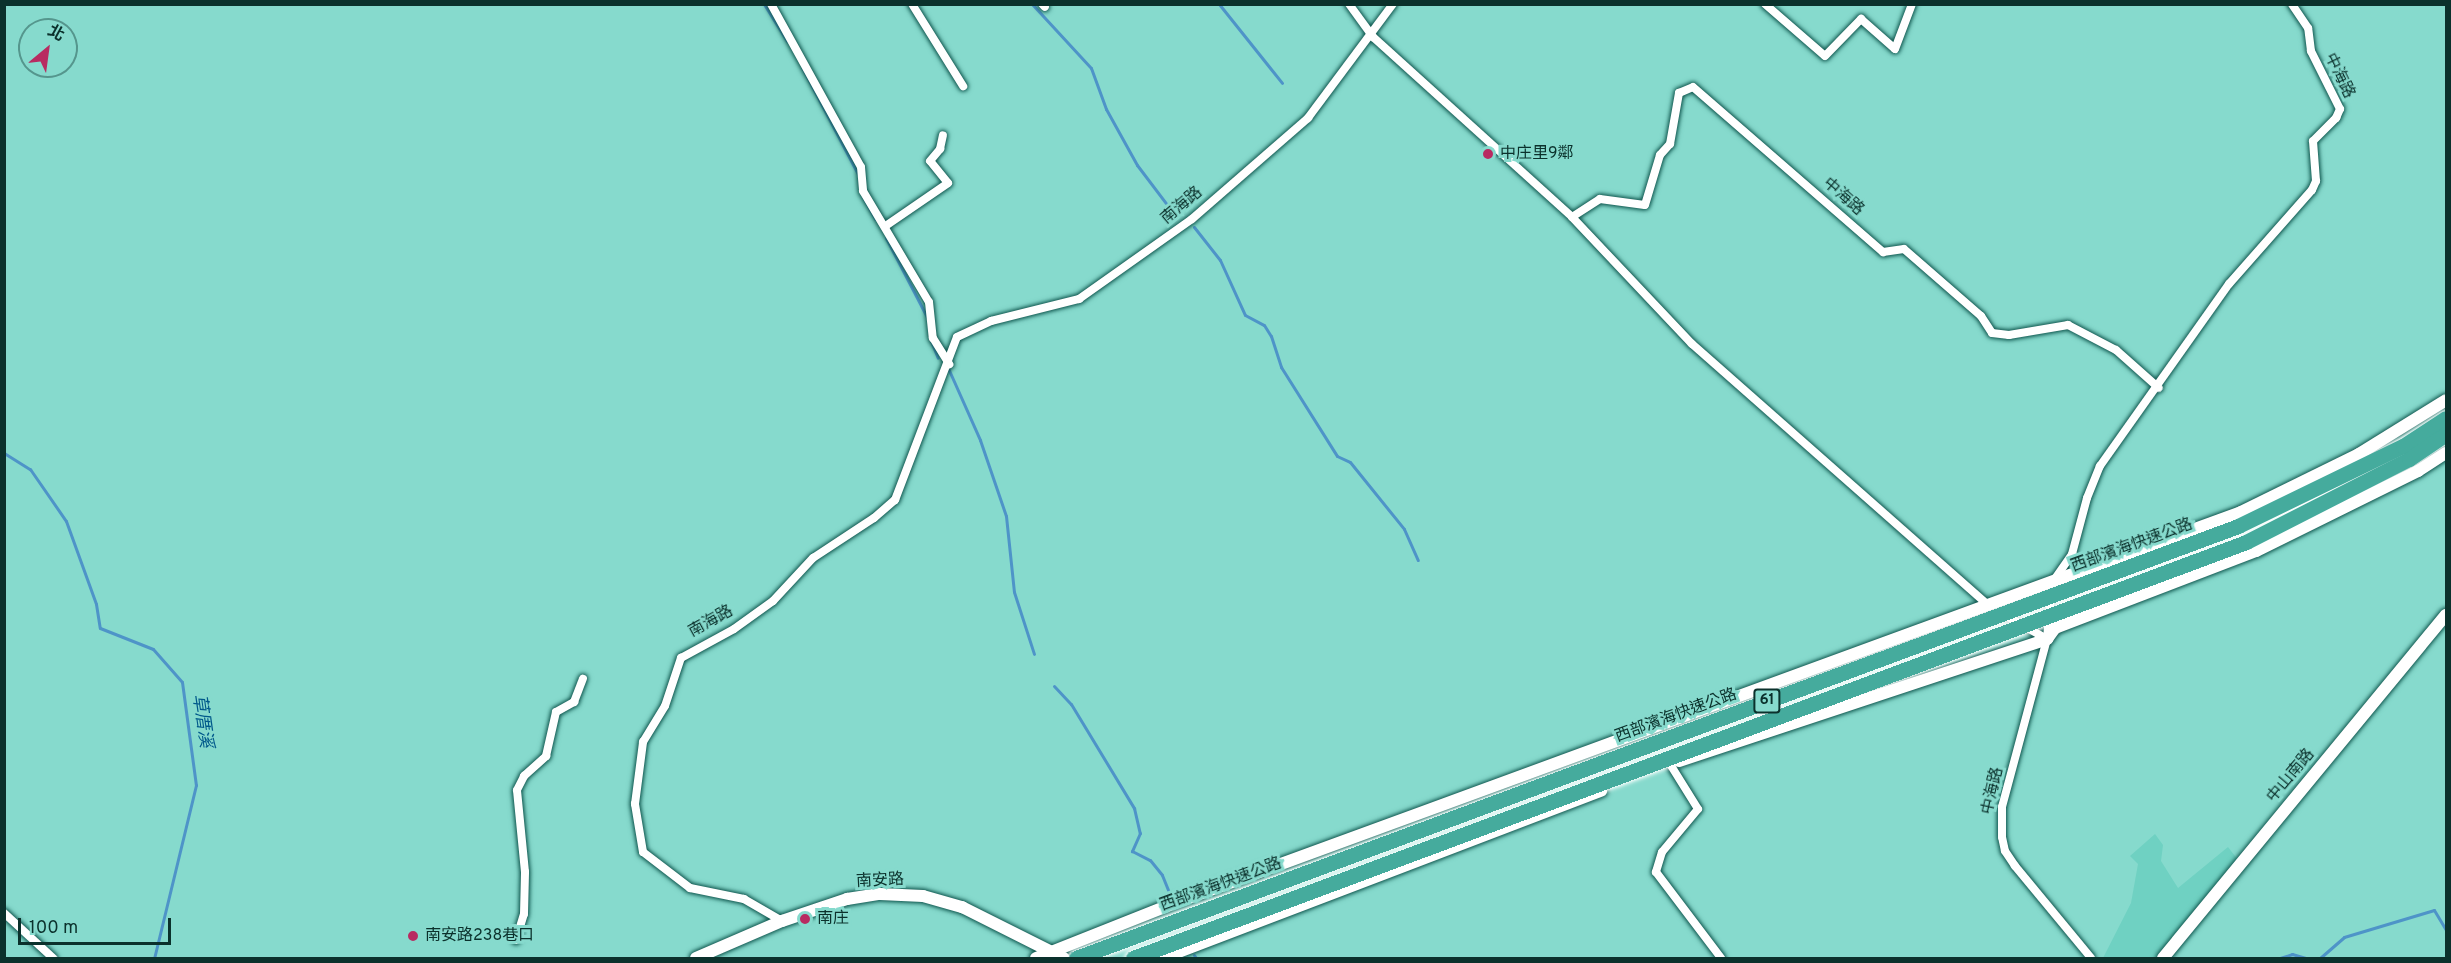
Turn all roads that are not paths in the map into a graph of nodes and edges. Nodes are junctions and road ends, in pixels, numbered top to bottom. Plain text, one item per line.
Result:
1 (771, 4) edge
2 (912, 4) edge
3 (1349, 4) edge
4 (1393, 4) edge
5 (1765, 4) edge
6 (1912, 4) edge
7 (2292, 4) edge
8 (1373, 37) junction
9 (963, 86) dead end
10 (943, 135) dead end
11 (1572, 217) junction
12 (887, 225) junction
13 (949, 364) junction
14 (2159, 388) junction
15 (2446, 400) edge
16 (2446, 418) edge
17 (2446, 434) edge
18 (2446, 453) edge
19 (2052, 583) junction
20 (1988, 606) junction
21 (2446, 615) edge
22 (2047, 639) junction
23 (583, 679) dead end
24 (1670, 764) junction
25 (4, 913) edge
26 (782, 921) junction
27 (516, 940) dead end
28 (1057, 956) edge
29 (53, 958) edge
30 (696, 958) edge
31 (1036, 958) edge
32 (1076, 958) edge
33 (1133, 958) edge
34 (1163, 958) edge
35 (1721, 958) edge
36 (2091, 958) edge
37 (2163, 958) edge

1 - 12 street
2 - 9 street
3 - 8 street
4 - 8 street, 南海路
5 - 6 street
7 - 14 street, 中海路
8 - 11 street
8 - 13 street, 南海路
10 - 12 street
11 - 14 street, 中海路
11 - 20 street
12 - 13 street
13 - 26 street, 南海路
14 - 19 street, 中海路
15 - 19 street
16 - 32 highway, 西部濱海快速公路 / 61, bridge
17 - 33 highway, 61, bridge
18 - 22 street
19 - 20 street
19 - 22 street, 中海路
20 - 22 street
20 - 28 street
21 - 37 street, 中山南路
22 - 24 street
22 - 36 street, 中海路
23 - 27 street
24 - 34 street
24 - 35 street
25 - 29 street
26 - 28 street, 南安路
26 - 30 street, 南安路
28 - 31 street

